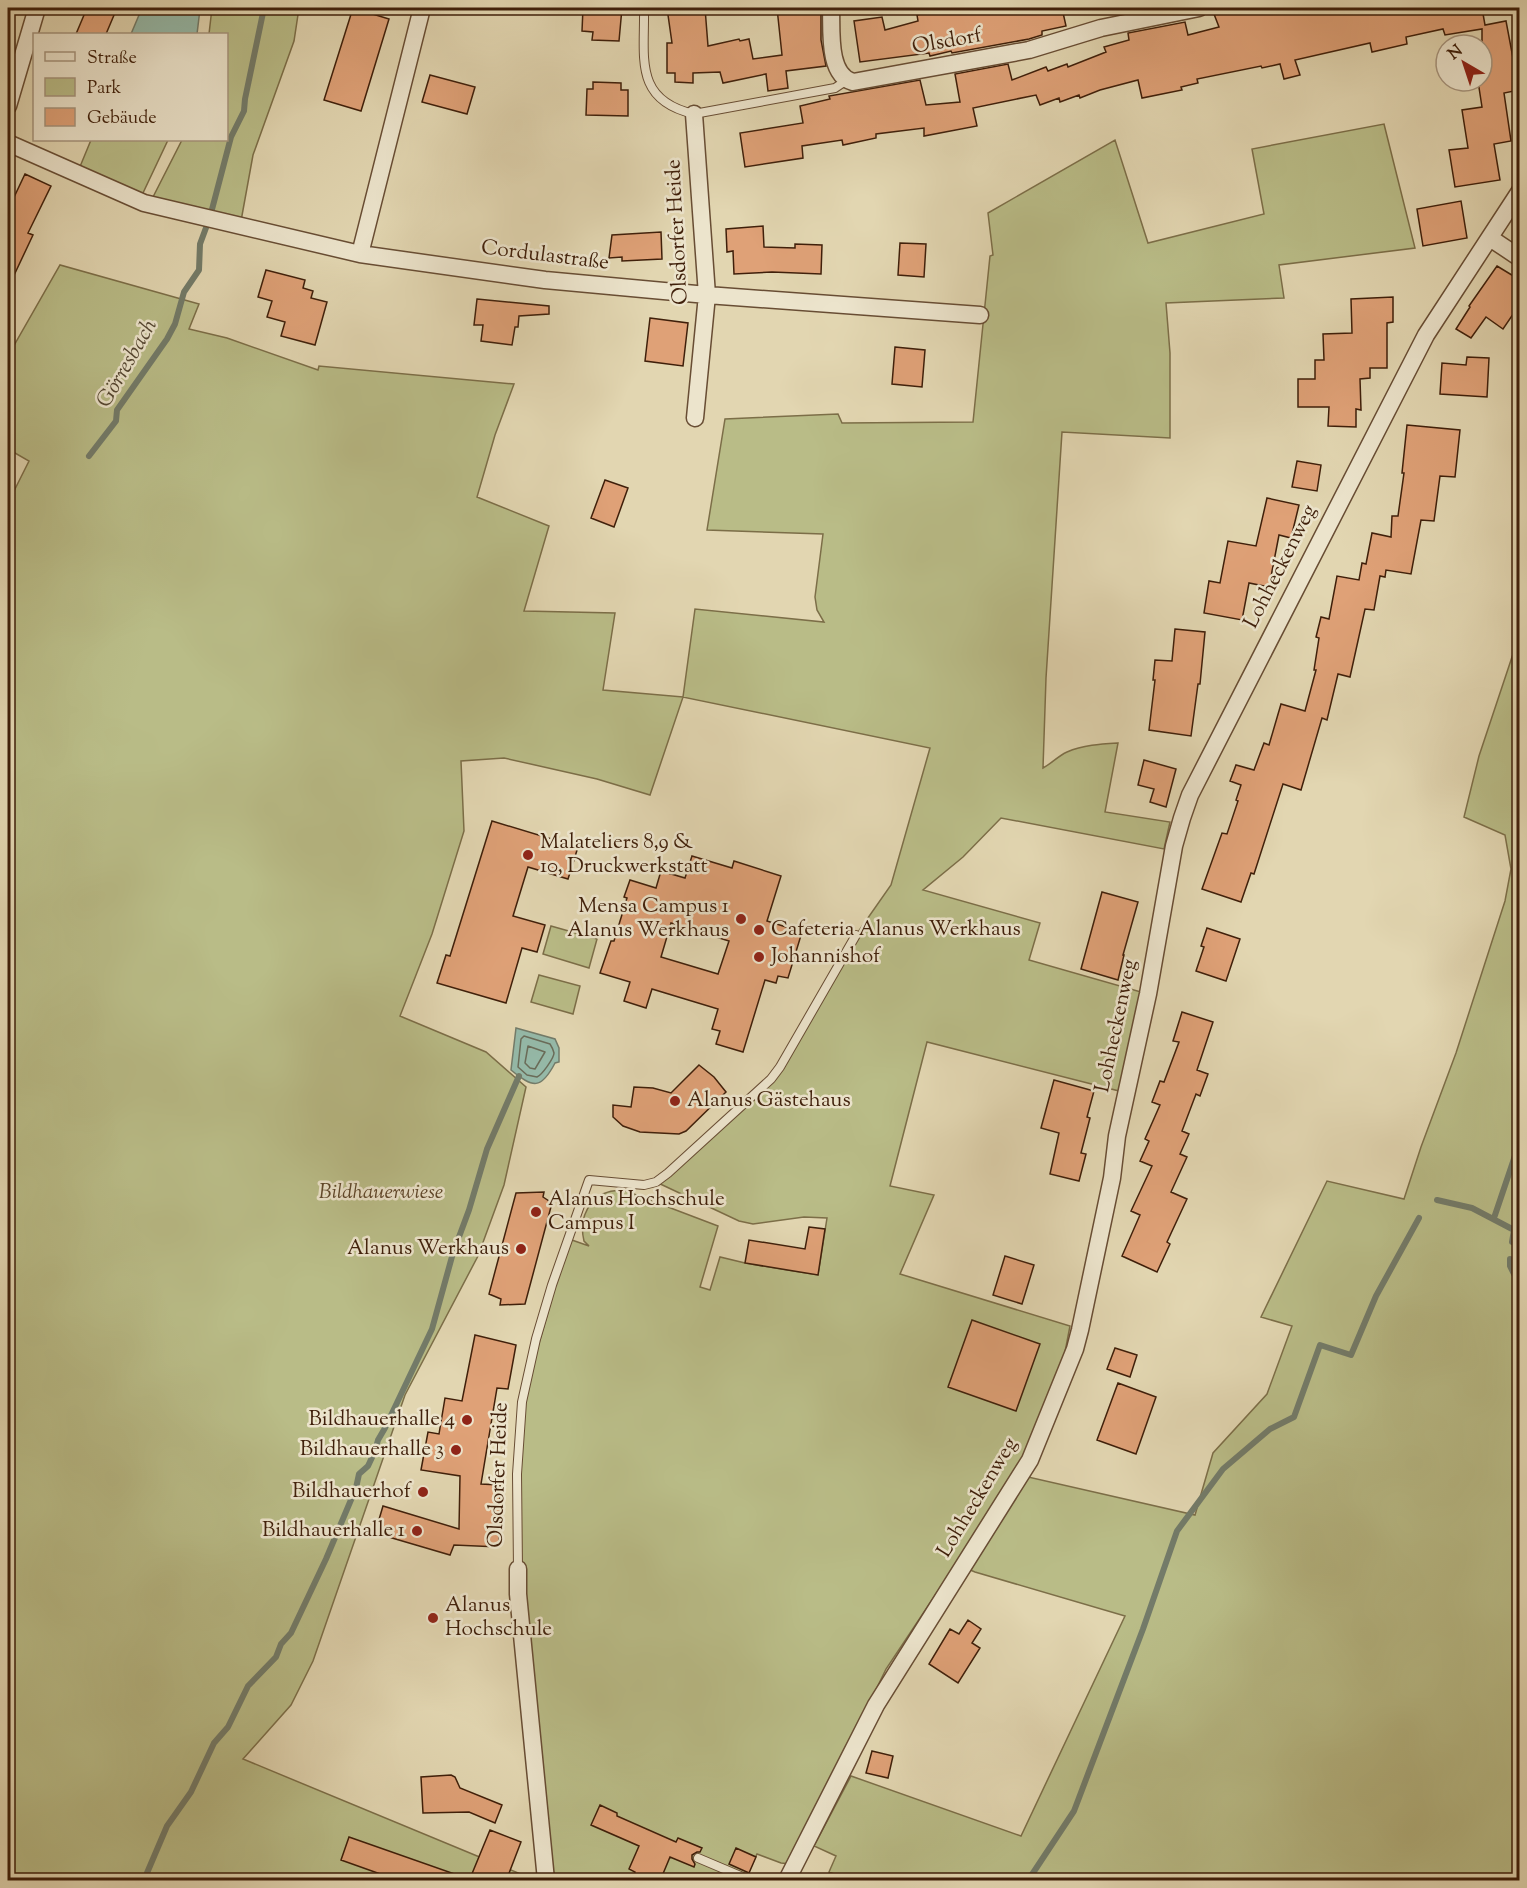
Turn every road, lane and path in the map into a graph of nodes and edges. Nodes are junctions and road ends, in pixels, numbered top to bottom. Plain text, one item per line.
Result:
1 (37, 8) edge
2 (422, 8) edge
3 (644, 8) edge
4 (831, 8) edge
5 (1199, 8) edge
6 (847, 80) junction
7 (8, 106) edge
8 (700, 113) junction
9 (8, 143) edge
10 (1520, 191) edge
11 (1490, 238) junction
12 (360, 254) junction
13 (1520, 258) edge
14 (707, 295) junction
15 (980, 315) dead end
16 (695, 418) dead end
17 (856, 935) dead end
18 (518, 1569) joint
19 (698, 1858) dead end
20 (546, 1881) edge
21 (750, 1881) edge
22 (787, 1881) edge

1 - 7 street
2 - 12 street
3 - 8 lane
4 - 6 street
5 - 6 street, Olsdorf
6 - 8 lane
8 - 14 street, Olsdorfer Heide
9 - 12 street, Cordulastraße
10 - 11 street, Lohheckenweg
11 - 13 street
11 - 22 street, Lohheckenweg
12 - 14 street, Cordulastraße
14 - 15 street, Cordulastraße
14 - 16 street, Olsdorfer Heide
17 - 18 lane, Olsdorfer Heide
18 - 20 street, Olsdorfer Heide
19 - 21 lane

